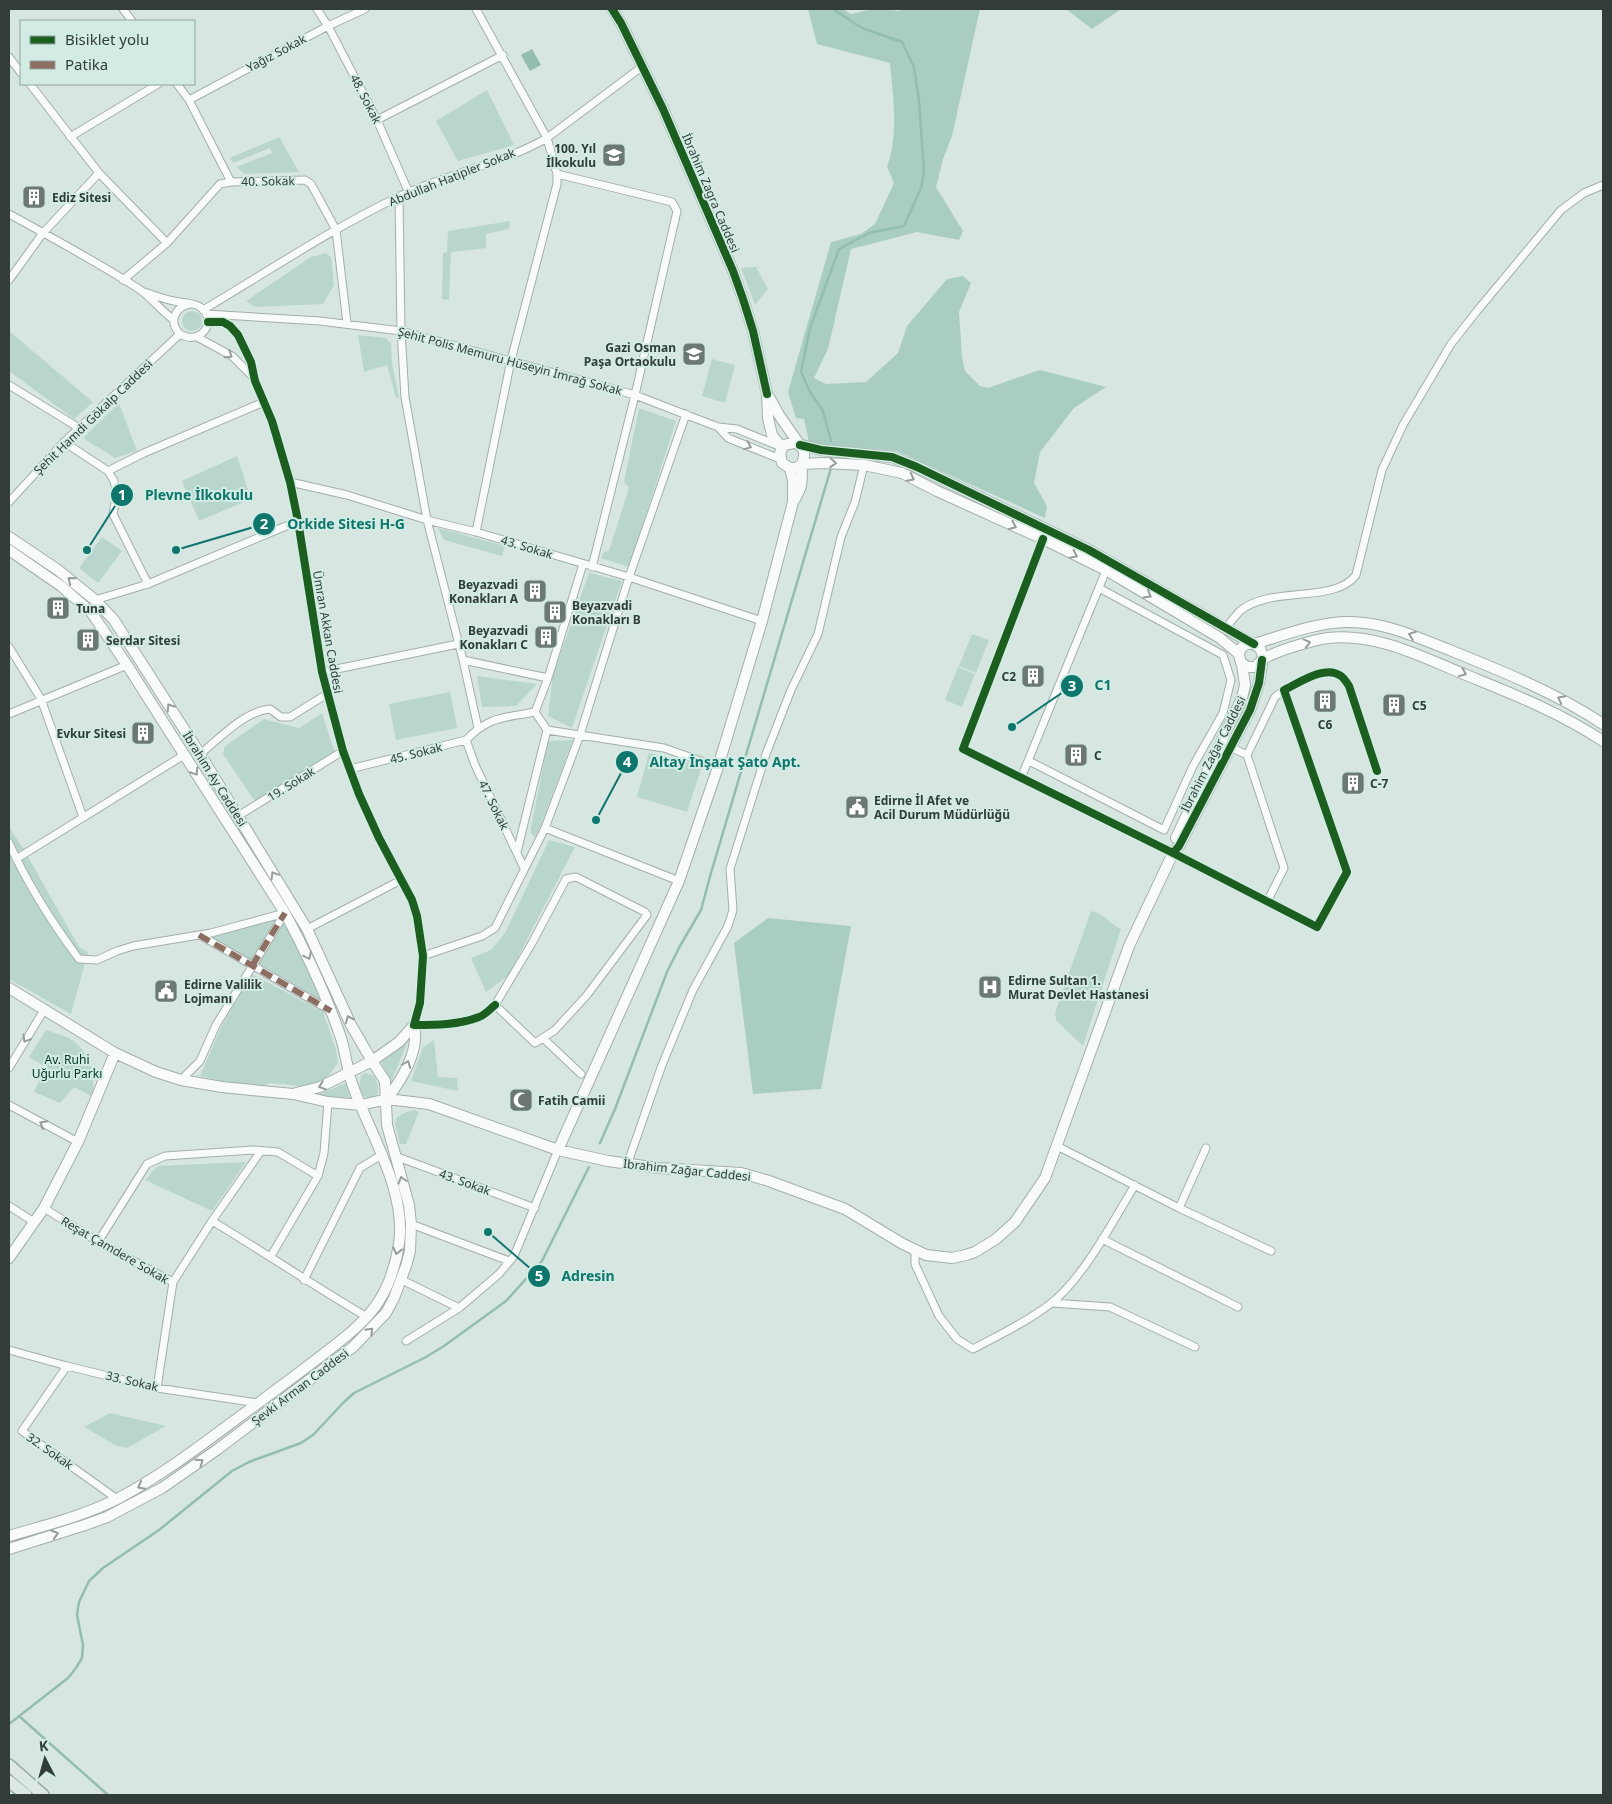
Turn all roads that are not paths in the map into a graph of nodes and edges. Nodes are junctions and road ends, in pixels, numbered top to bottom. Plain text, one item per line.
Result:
1 (123, 9) edge
2 (317, 9) edge
3 (365, 9) edge
4 (476, 9) edge
5 (612, 9) edge
6 (131, 20) edge
7 (328, 26) junction
8 (503, 55) junction
9 (10, 60) edge
10 (643, 66) junction
11 (20, 72) edge
12 (31, 85) edge
13 (156, 85) edge
14 (179, 85) edge
15 (189, 100) junction
16 (377, 120) junction
17 (70, 137) junction
18 (547, 138) junction
19 (99, 173) junction
20 (557, 174) junction
21 (231, 182) junction
22 (1603, 185) edge
23 (409, 193) junction
24 (399, 196) junction
25 (9, 214) edge
26 (336, 230) junction
27 (43, 232) junction
28 (167, 243) junction
29 (9, 280) edge
30 (123, 280) junction
31 (141, 291) junction
32 (191, 304) junction
33 (206, 315) junction
34 (174, 320) junction
35 (347, 323) junction
36 (401, 330) junction
37 (180, 334) junction
38 (197, 337) junction
39 (511, 360) junction
40 (255, 380) junction
41 (9, 385) edge
42 (767, 394) junction
43 (635, 396) junction
44 (264, 402) junction
45 (686, 414) junction
46 (79, 428) junction
47 (718, 428) junction
48 (64, 442) junction
49 (800, 445) junction
50 (782, 448) junction
51 (780, 459) junction
52 (802, 464) junction
53 (864, 465) junction
54 (790, 468) junction
55 (108, 471) junction
56 (290, 482) junction
57 (9, 502) edge
58 (793, 502) junction
59 (427, 520) junction
60 (298, 521) junction
61 (476, 532) junction
62 (9, 536) edge
63 (1043, 539) junction
64 (9, 550) edge
65 (583, 564) junction
66 (1108, 566) junction
67 (592, 567) junction
68 (629, 577) junction
69 (148, 584) junction
70 (1099, 588) junction
71 (95, 600) junction
72 (762, 621) junction
73 (1226, 629) junction
74 (458, 644) junction
75 (1254, 644) junction
76 (9, 647) edge
77 (1240, 659) junction
78 (463, 660) junction
79 (1262, 660) junction
80 (127, 665) junction
81 (322, 672) junction
82 (548, 678) junction
83 (1284, 690) junction
84 (327, 694) junction
85 (41, 700) junction
86 (535, 712) junction
87 (9, 714) edge
88 (1603, 724) edge
89 (478, 728) junction
90 (548, 730) junction
91 (580, 735) junction
92 (466, 740) junction
93 (1603, 741) edge
94 (1230, 747) junction
95 (343, 751) junction
96 (200, 754) junction
97 (184, 755) junction
98 (1247, 755) junction
99 (1030, 761) junction
100 (718, 767) junction
101 (350, 769) junction
102 (1376, 771) dead end
103 (1021, 778) junction
104 (238, 816) junction
105 (83, 817) junction
106 (545, 828) junction
107 (9, 843) edge
108 (517, 852) junction
109 (1173, 853) junction
110 (16, 859) junction
111 (524, 868) junction
112 (401, 880) junction
113 (680, 881) junction
114 (1267, 902) junction
115 (285, 913) junction
116 (307, 928) junction
117 (199, 934) junction
118 (423, 956) junction
119 (252, 966) junction
120 (9, 988) edge
121 (495, 1005) junction
122 (44, 1010) junction
123 (331, 1011) junction
124 (414, 1024) junction
125 (542, 1038) junction
126 (114, 1053) junction
127 (372, 1062) junction
128 (9, 1068) edge
129 (350, 1074) junction
130 (581, 1074) dead end
131 (182, 1080) junction
132 (293, 1094) junction
133 (387, 1099) junction
134 (328, 1102) junction
135 (361, 1105) junction
136 (9, 1106) edge
137 (78, 1142) junction
138 (1057, 1146) junction
139 (1206, 1148) dead end
140 (558, 1150) junction
141 (261, 1151) junction
142 (383, 1154) junction
143 (395, 1156) junction
144 (627, 1165) junction
145 (318, 1176) junction
146 (1135, 1185) junction
147 (9, 1206) edge
148 (44, 1208) junction
149 (534, 1208) junction
150 (1179, 1208) junction
151 (212, 1221) junction
152 (34, 1222) junction
153 (411, 1224) junction
154 (1102, 1239) junction
155 (98, 1242) junction
156 (915, 1251) junction
157 (1271, 1251) dead end
158 (271, 1256) junction
159 (9, 1258) edge
160 (509, 1261) junction
161 (304, 1280) junction
162 (402, 1280) junction
163 (173, 1282) junction
164 (1052, 1303) junction
165 (1238, 1307) dead end
166 (459, 1308) junction
167 (366, 1317) junction
168 (406, 1341) dead end
169 (1195, 1346) dead end
170 (9, 1350) edge
171 (67, 1366) junction
172 (157, 1388) junction
173 (258, 1403) junction
174 (117, 1499) junction
175 (9, 1536) edge
176 (9, 1549) edge
177 (9, 1765) edge
178 (9, 1781) edge
179 (26, 1795) edge
180 (43, 1795) edge

1 - 6 street
2 - 7 street, 48. Sokak
3 - 7 street, Yağız Sokak
4 - 8 street
5 - 10 main road, İbrahim Zagra Caddesi
7 - 15 street, Yağız Sokak
7 - 16 street, 48. Sokak
8 - 16 street
8 - 18 street
9 - 11 street
10 - 18 street, Abdullah Hatipler Sokak
10 - 42 main road, İbrahim Zagra Caddesi
12 - 17 street
13 - 17 street
14 - 15 street
15 - 21 street
16 - 23 street, 48. Sokak
17 - 19 street
18 - 20 street
18 - 23 street, Abdullah Hatipler Sokak
19 - 27 street
19 - 28 street
20 - 39 street
20 - 43 street
21 - 26 street, 40. Sokak
21 - 28 street
22 - 73 street
23 - 24 street, Abdullah Hatipler Sokak
24 - 26 street, Abdullah Hatipler Sokak
24 - 36 street
25 - 27 street
26 - 33 street, Abdullah Hatipler Sokak
26 - 35 street
27 - 29 street
27 - 30 street
28 - 30 street
30 - 31 street
31 - 32 street
31 - 34 street
32 - 33 street
32 - 34 street
33 - 35 street, Şehit Polis Memuru Hüseyin İmrağ Sokak
33 - 38 street
33 - 40 street, Ümran Akkan Caddesi
34 - 37 street
35 - 36 street, Şehit Polis Memuru Hüseyin İmrağ Sokak
36 - 39 street, Şehit Polis Memuru Hüseyin İmrağ Sokak
36 - 59 street
37 - 38 street
37 - 46 street, Şehit Hamdi Gökalp Caddesi
38 -> 40 street
39 - 43 street, Şehit Polis Memuru Hüseyin İmrağ Sokak
39 - 61 street
40 - 44 street, Ümran Akkan Caddesi
41 - 46 street
42 - 49 main road, İbrahim Zagra Caddesi
42 - 50 main road, İbrahim Zagra Caddesi
43 - 45 street, Şehit Polis Memuru Hüseyin İmrağ Sokak
43 - 67 street
44 - 55 street
44 - 56 street, Ümran Akkan Caddesi
45 - 47 street, Şehit Polis Memuru Hüseyin İmrağ Sokak
45 - 68 street
46 - 48 street, Şehit Hamdi Gökalp Caddesi
47 - 50 street
47 -> 51 street
48 - 55 street
48 - 57 street, Şehit Hamdi Gökalp Caddesi
49 - 50 main road
49 - 52 main road
49 - 66 main road
50 - 51 main road
51 - 54 main road
52 -> 53 main road
52 - 54 main road
52 - 58 main road
53 -> 63 main road
53 - 144 street
54 - 58 main road
55 - 69 street
56 - 59 street, 43. Sokak
56 - 60 street, Ümran Akkan Caddesi
58 - 72 main road
59 - 61 street, 43. Sokak
59 - 74 street
60 - 69 street
60 - 81 street, Ümran Akkan Caddesi
61 - 65 street, 43. Sokak
71 -> 62 main road, İbrahim Ay Caddesi
63 -> 66 main road
63 - 103 street
64 - 80 main road, İbrahim Ay Caddesi
65 - 67 street, 43. Sokak
65 - 82 street
66 - 70 street
66 - 73 main road
66 -> 77 main road
67 - 68 street, 43. Sokak
68 - 72 street, 43. Sokak
68 - 91 street
69 - 71 street
70 - 99 street
70 - 99 street
96 -> 71 main road, İbrahim Ay Caddesi
72 - 100 main road
73 - 75 main road
74 - 78 street
74 - 81 street
75 - 77 main road
75 - 79 main road
88 -> 75 main road
76 - 85 street
77 - 79 main road
77 - 109 main road, İbrahim Zağar Caddesi
78 - 82 street
78 - 89 street
79 -> 93 main road
79 - 94 main road, İbrahim Zağar Caddesi
80 - 85 street
80 - 97 main road, İbrahim Ay Caddesi
81 - 84 street, Ümran Akkan Caddesi
82 - 86 street
83 - 98 street
83 - 102 street
83 - 114 street
84 - 95 street, Ümran Akkan Caddesi
84 - 96 street
85 - 87 street
85 - 105 street
86 - 89 street
86 - 90 street
89 - 92 street
90 - 91 street
90 - 108 street
91 - 100 street
91 - 106 street
92 - 101 street, 45. Sokak
92 - 108 street, 47. Sokak
94 - 98 street
94 - 109 main road, İbrahim Zağar Caddesi
95 - 101 street, Ümran Akkan Caddesi
95 - 104 street, 19. Sokak
96 - 104 main road, İbrahim Ay Caddesi
97 - 105 street
97 -> 115 main road, İbrahim Ay Caddesi
98 - 114 street
99 - 103 street
100 - 113 main road
101 - 112 street, Ümran Akkan Caddesi
103 - 109 street
116 -> 104 main road, İbrahim Ay Caddesi
105 - 110 street
106 - 111 street
106 - 113 street
107 - 110 street
108 - 111 street, 47. Sokak
109 - 114 street
109 - 138 main road, İbrahim Zağar Caddesi
110 - 117 street
111 - 118 street
112 - 116 street
112 - 118 street, Ümran Akkan Caddesi
113 - 140 main road
115 - 117 street
115 - 119 street
115 -> 123 main road, İbrahim Ay Caddesi
127 -> 116 main road, İbrahim Ay Caddesi
117 - 119 street
118 - 124 street, Ümran Akkan Caddesi
119 - 123 street
119 - 131 street
120 - 122 main road
121 - 124 street
121 - 125 street
121 - 125 street
122 - 126 main road
122 -> 128 street
123 - 129 main road, İbrahim Ay Caddesi
124 - 127 main road
133 -> 124 main road
125 - 130 street
126 - 131 main road
126 - 137 main road
127 - 129 main road
127 - 133 main road, İbrahim Ay Caddesi
129 -> 132 main road
129 - 135 main road, İbrahim Ay Caddesi
131 - 132 main road
132 - 134 main road, İbrahim Zağar Caddesi
133 - 135 main road, İbrahim Zağar Caddesi
133 - 140 main road, İbrahim Zağar Caddesi
133 - 143 main road, Şevki Arman Caddesi
134 - 135 main road, İbrahim Zağar Caddesi
134 - 145 street
135 - 142 main road
137 -> 136 street
137 - 148 main road
138 - 146 street
138 - 156 main road, İbrahim Zağar Caddesi
139 - 150 street
140 - 144 main road, İbrahim Zağar Caddesi
140 - 149 street
141 - 145 street
141 - 151 street
141 - 155 street
142 - 161 street
142 -> 167 main road
143 - 149 street, 43. Sokak
153 -> 143 main road, Şevki Arman Caddesi
144 - 156 main road, İbrahim Zağar Caddesi
145 - 158 street
146 - 150 street
146 - 154 street
147 - 152 street
148 - 152 main road
148 - 155 street, Reşat Çamdere Sokak
149 - 160 street
150 - 157 street
151 - 158 street
151 - 163 street
152 - 159 main road
153 - 160 street
153 - 162 main road, Şevki Arman Caddesi
154 - 164 street
154 - 165 street
155 - 163 street, Reşat Çamdere Sokak
156 - 164 street
158 - 161 street
160 - 166 street
161 - 167 street
162 - 166 street
176 -> 162 main road, Şevki Arman Caddesi
163 - 172 street, Reşat Çamdere Sokak
164 - 169 street
166 - 168 street
167 - 173 main road
170 - 171 street, 33. Sokak
171 - 172 street, 33. Sokak
171 - 174 street, 32. Sokak
172 - 173 street, 33. Sokak
173 -> 174 main road
174 - 175 main road
177 - 180 main road
178 - 179 main road

